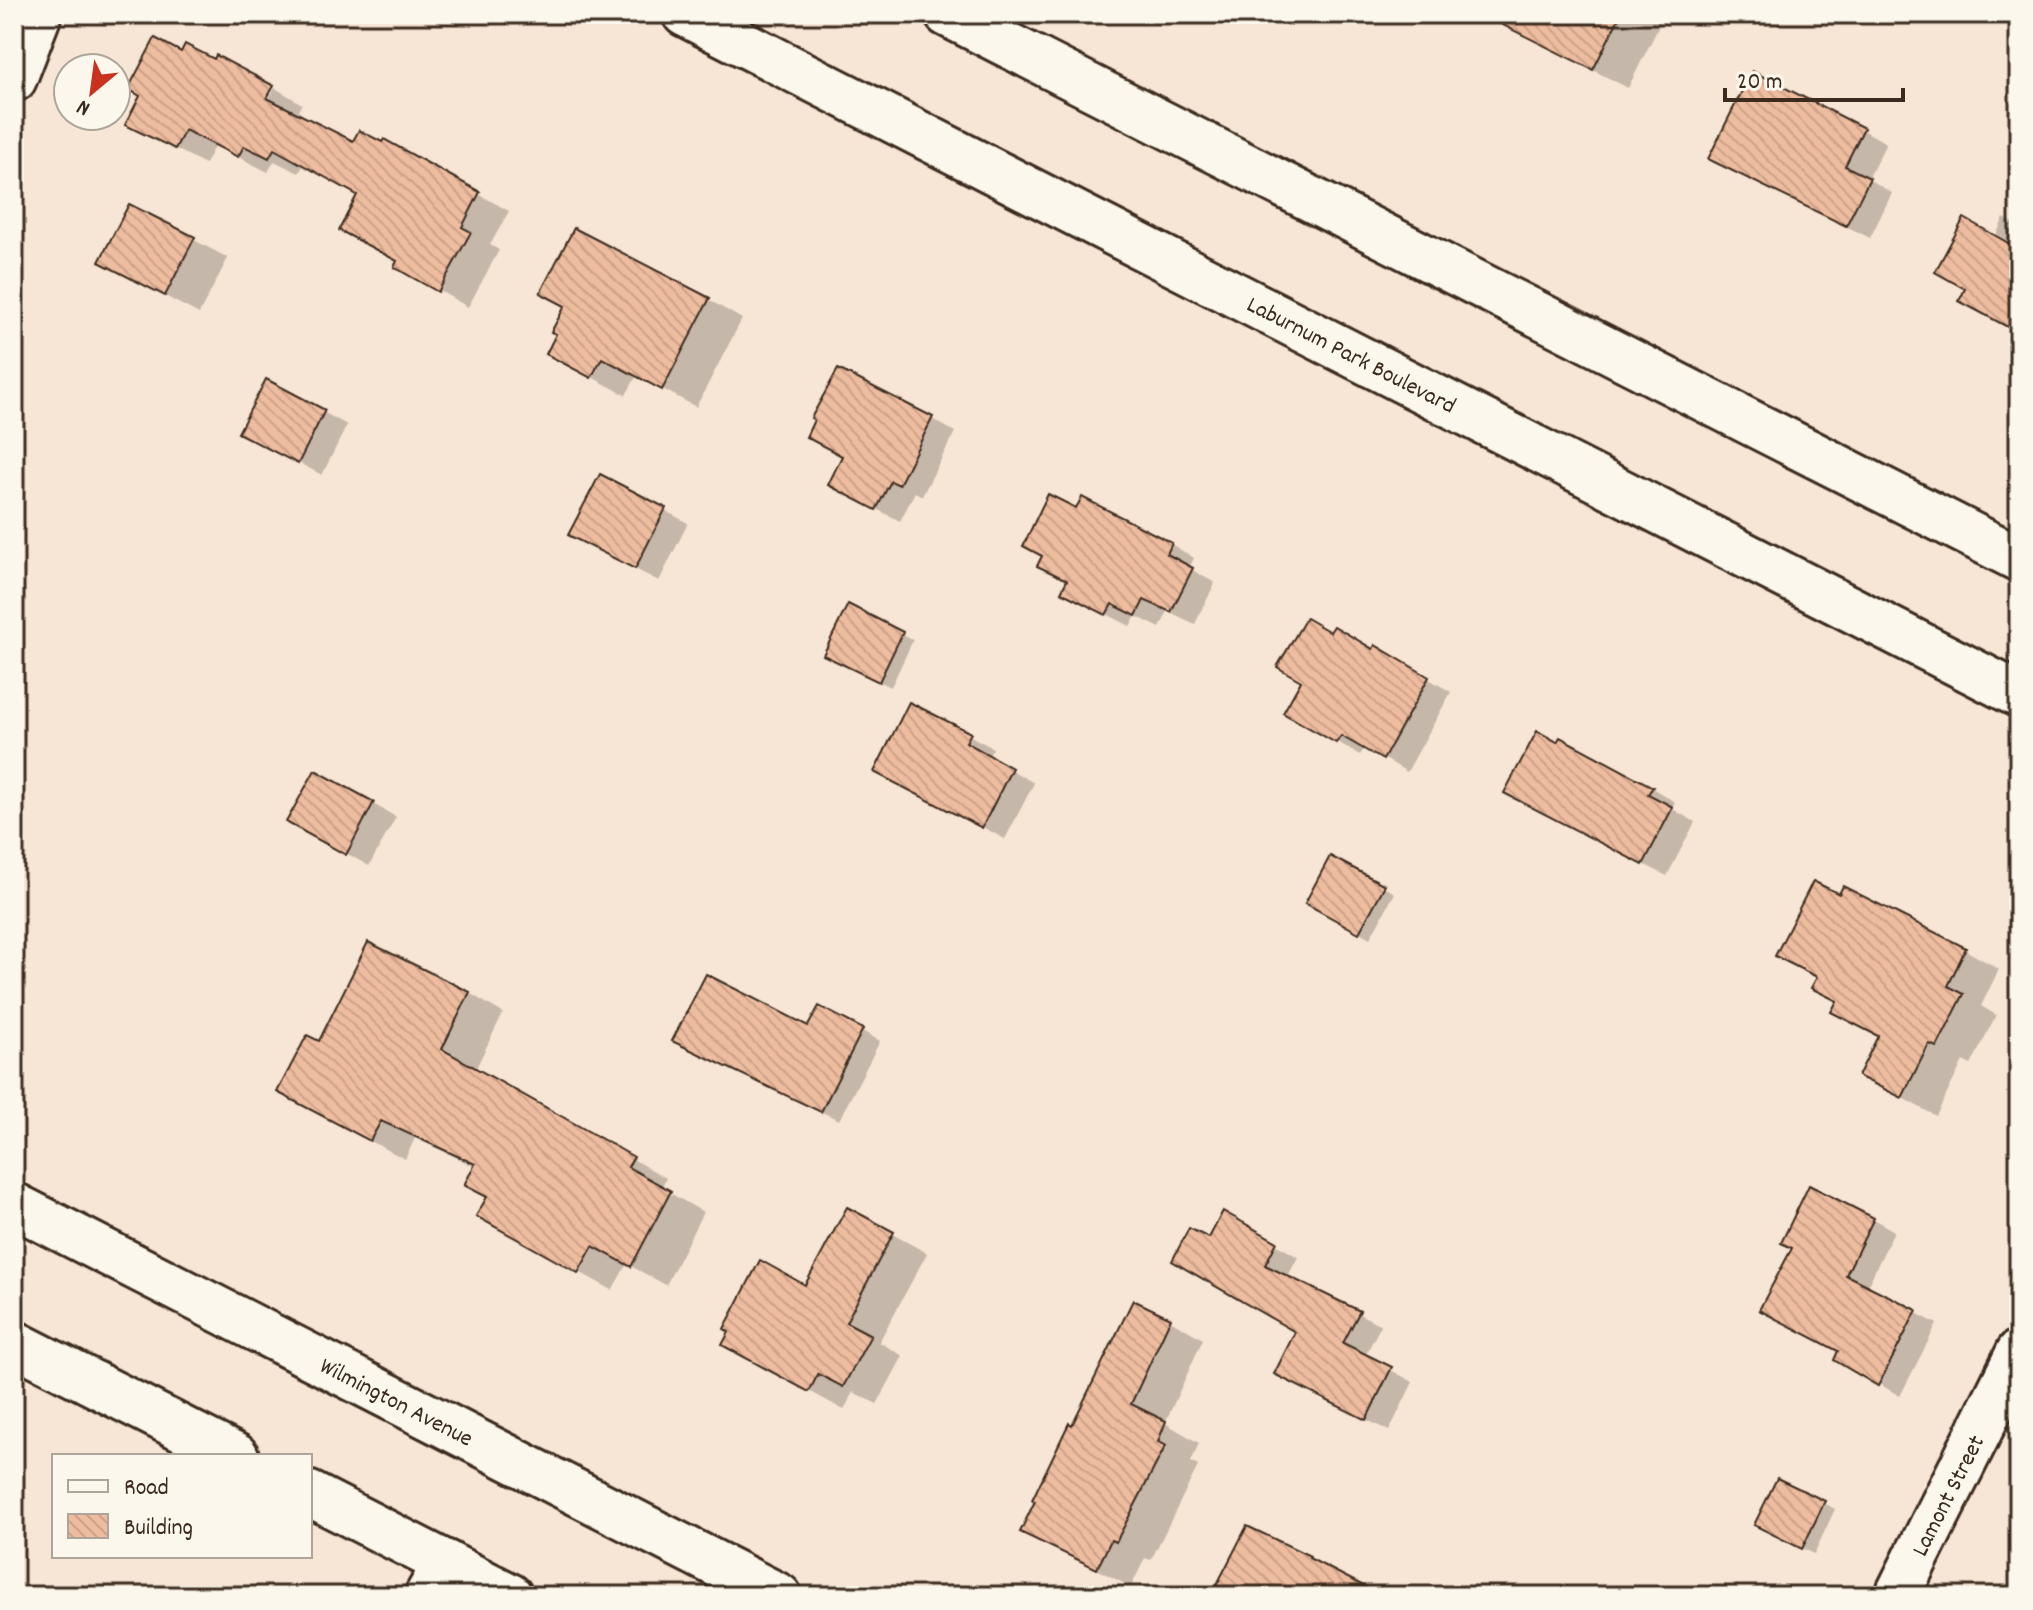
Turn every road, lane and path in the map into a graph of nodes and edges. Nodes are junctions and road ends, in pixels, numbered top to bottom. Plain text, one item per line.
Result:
1 (39, 14) edge
2 (685, 14) edge
3 (947, 14) edge
4 (14, 79) edge
5 (2019, 559) edge
6 (2019, 695) edge
7 (14, 1205) edge
8 (14, 1343) edge
9 (2019, 1352) edge
10 (232, 1454) edge
11 (312, 1495) edge
12 (436, 1580) edge
13 (510, 1596) edge
14 (779, 1596) edge
15 (1897, 1596) edge

1 - 4 street
2 - 6 street, Laburnum Park Boulevard
3 - 5 street
7 - 14 street, Wilmington Avenue
8 - 10 street
9 - 15 street, Lamont Street
11 - 12 street
12 - 13 street

